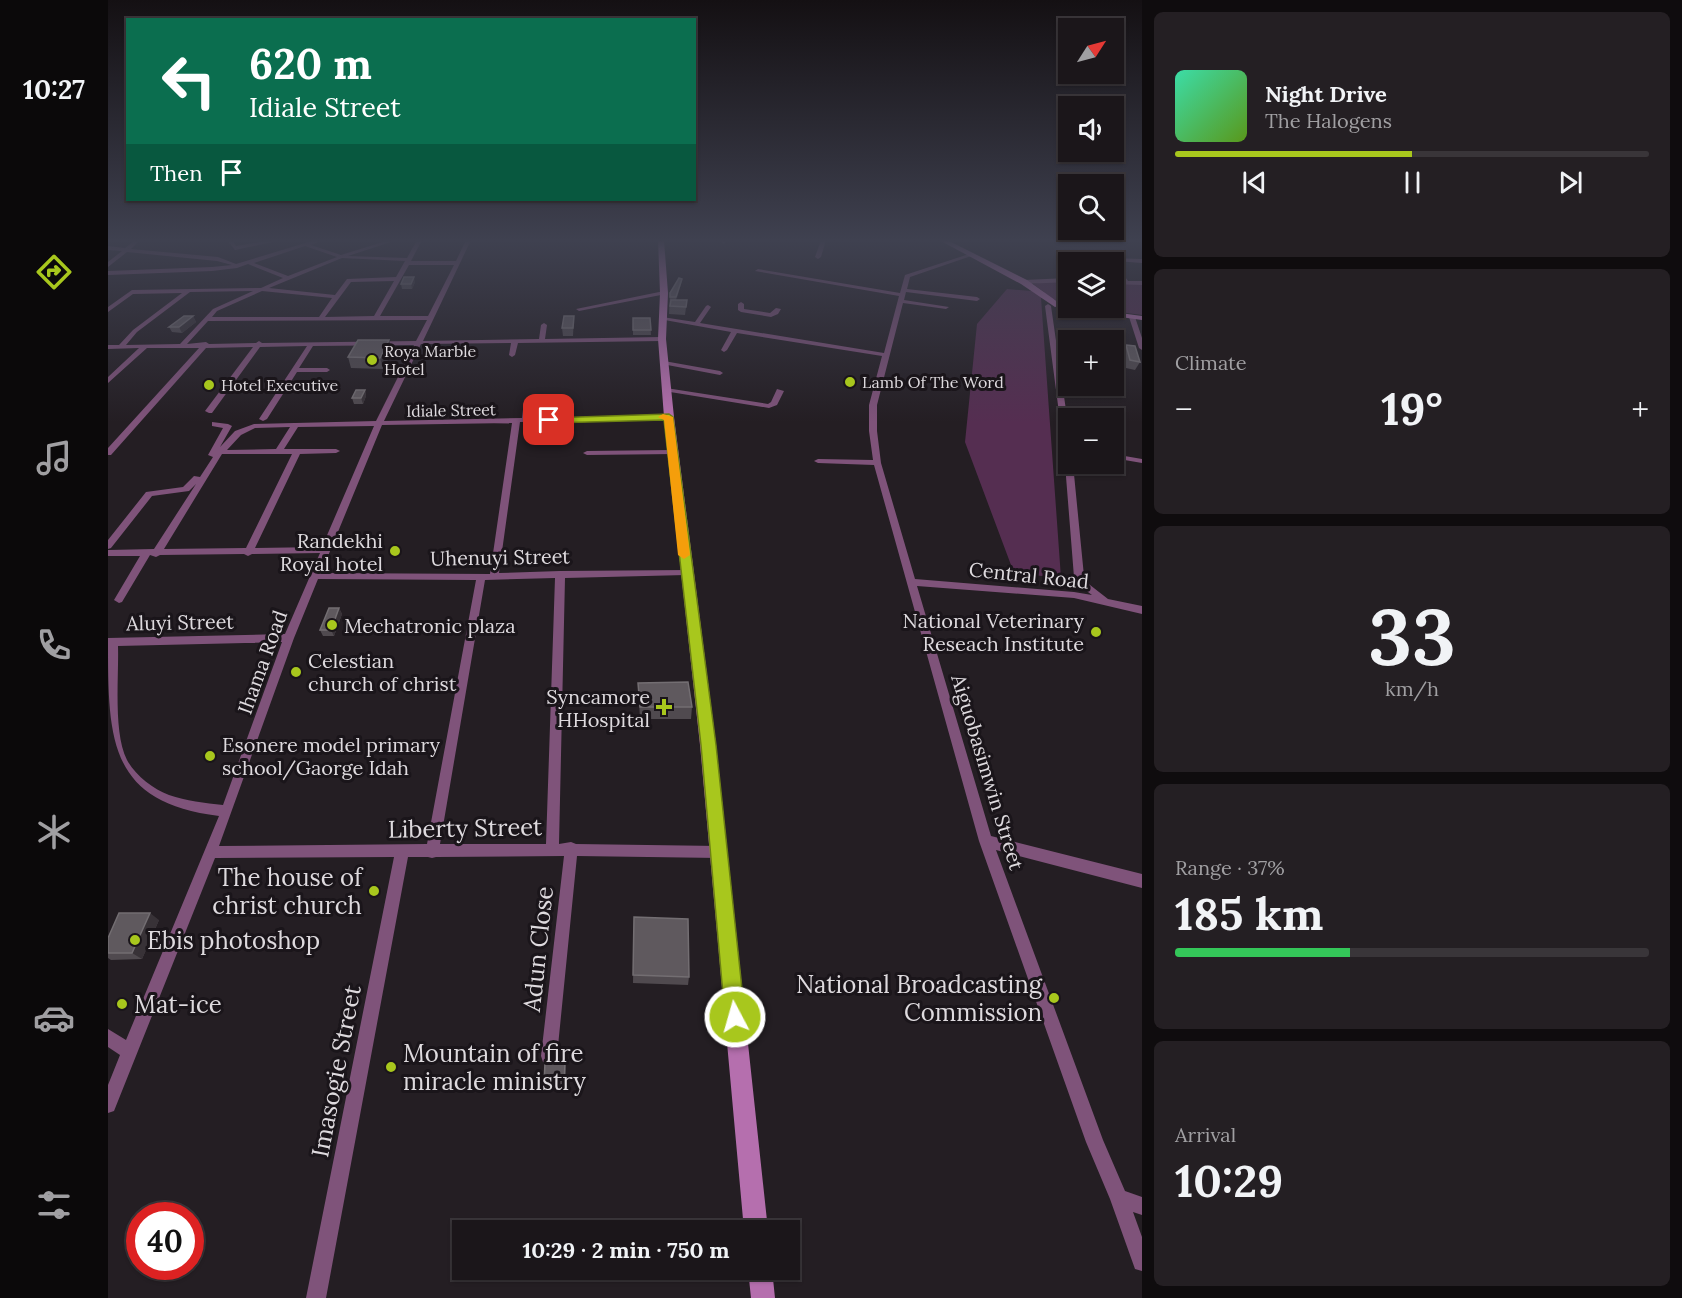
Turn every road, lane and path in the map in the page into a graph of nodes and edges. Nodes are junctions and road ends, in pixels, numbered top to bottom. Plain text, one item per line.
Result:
1 (175, 301) edge
2 (234, 301) edge
3 (332, 301) edge
4 (386, 301) edge
5 (441, 301) edge
6 (624, 301) edge
7 (663, 301) edge
8 (900, 301) edge
9 (922, 301) edge
10 (741, 304) dead end
11 (708, 307) dead end
12 (946, 307) dead end
13 (579, 309) dead end
14 (777, 309) dead end
15 (759, 313) junction
16 (1124, 316) edge
17 (1132, 317) junction
18 (376, 318) junction
19 (432, 318) junction
20 (1059, 318) edge
21 (1142, 318) edge
22 (320, 319) junction
23 (662, 319) junction
24 (206, 320) junction
25 (544, 325) dead end
26 (696, 325) junction
27 (735, 331) junction
28 (750, 333) junction
29 (662, 339) junction
30 (542, 340) junction
31 (515, 341) junction
32 (259, 343) junction
33 (312, 343) junction
34 (419, 343) junction
35 (183, 344) junction
36 (206, 344) junction
37 (146, 346) junction
38 (108, 347) edge
39 (121, 347) junction
40 (1142, 348) edge
41 (724, 350) dead end
42 (513, 355) dead end
43 (885, 355) junction
44 (664, 363) junction
45 (294, 370) junction
46 (327, 370) dead end
47 (108, 373) edge
48 (117, 373) junction
49 (720, 373) dead end
50 (108, 381) edge
51 (666, 390) junction
52 (780, 391) dead end
53 (528, 401) dead end
54 (1065, 408) edge
55 (209, 411) dead end
56 (669, 417) junction
57 (263, 419) dead end
58 (520, 421) junction
59 (215, 424) dead end
60 (378, 425) junction
61 (295, 426) junction
62 (279, 451) junction
63 (297, 451) junction
64 (336, 451) dead end
65 (220, 452) junction
66 (672, 452) junction
67 (108, 453) edge
68 (587, 453) dead end
69 (1124, 458) edge
70 (818, 461) dead end
71 (1142, 461) edge
72 (877, 463) junction
73 (1070, 474) edge
74 (108, 546) edge
75 (326, 550) junction
76 (108, 553) edge
77 (248, 553) junction
78 (151, 554) junction
79 (686, 572) junction
80 (560, 574) junction
81 (315, 576) junction
82 (494, 577) junction
83 (481, 578) junction
84 (911, 582) junction
85 (1087, 587) junction
86 (1074, 595) junction
87 (119, 600) dead end
88 (1109, 602) junction
89 (1142, 610) edge
90 (289, 638) junction
91 (110, 642) edge
92 (227, 811) junction
93 (986, 841) junction
94 (552, 848) junction
95 (571, 848) junction
96 (211, 852) junction
97 (402, 852) junction
98 (432, 852) junction
99 (719, 852) junction
100 (1142, 881) edge
101 (108, 1037) edge
102 (129, 1052) junction
103 (549, 1056) dead end
104 (108, 1105) edge
105 (1119, 1198) junction
106 (1142, 1206) edge
107 (755, 1220) edge
108 (1142, 1262) edge
109 (761, 1280) edge
110 (316, 1298) edge
111 (763, 1298) edge

1 - 39 street
2 - 24 street
3 - 22 street
4 - 18 street
5 - 19 street, Ihama Road
6 - 13 street
7 - 23 street
8 - 43 street, Aiguobasimwin Street
9 - 12 street
10 - 15 street
11 - 26 street
14 - 15 street
15 - 28 street
16 - 17 street
17 - 21 street
17 - 40 street
18 - 19 street
18 - 22 street
19 - 34 street, Ihama Road
20 - 54 street
22 - 24 street
23 - 26 street
23 - 29 street
24 - 35 street
25 - 30 street
26 - 27 street
27 - 28 street
27 - 41 street
28 - 43 street
29 - 30 street
29 - 44 street
30 - 31 street
31 - 34 street
31 - 42 street
32 - 33 street
32 - 36 street
32 - 55 street
33 - 34 street
33 - 45 street
34 - 60 street, Ihama Road
35 - 36 street
35 - 37 street
36 - 67 street
37 - 39 street
37 - 48 street
38 - 39 street
43 - 72 street, Aiguobasimwin Street
44 - 49 street
44 - 51 street
45 - 46 street
45 - 57 street
47 - 48 street
48 - 50 street
51 - 52 street
51 - 56 street
53 - 58 street
56 - 58 street, Idiale Street
56 - 66 street
58 - 60 street, Idiale Street
58 - 82 street
59 - 74 street
60 - 61 street, Idiale Street
60 - 75 street, Ihama Road
61 - 62 street
61 - 65 street, Idiale Street
62 - 63 street
62 - 65 street
63 - 64 street
63 - 77 street
65 - 78 street, Idiale Street
66 - 68 street
66 - 79 street
69 - 71 street
70 - 72 street
72 - 84 street, Aiguobasimwin Street
73 - 85 street
75 - 77 street
75 - 81 street, Ihama Road
76 - 78 street
77 - 78 street
78 - 87 street, Idiale Street
79 - 80 street, Uhenuyi Street
79 - 99 street
80 - 82 street, Uhenuyi Street
80 - 94 street
81 - 83 street, Uhenuyi Street
81 - 90 street, Ihama Road
82 - 83 street, Uhenuyi Street
83 - 98 street
84 - 86 street, Central Road
84 - 93 street, Aiguobasimwin Street
85 - 86 street
85 - 88 street
86 - 88 street, Central Road
88 - 89 street, Central Road
90 - 91 street, Aluyi Street
90 - 92 street, Ihama Road
91 - 92 street
92 - 96 street, Ihama Road
93 - 100 street
93 - 105 street, Aiguobasimwin Street
94 - 95 street, Liberty Street
94 - 98 street, Liberty Street
95 - 99 street, Liberty Street
95 - 103 street, Adun Close
96 - 97 street, Liberty Street
96 - 102 street, Ihama Road
97 - 98 street, Liberty Street
97 - 110 street, Imasogie Street
99 - 107 street
101 - 102 street
102 - 104 street, Ihama Road
105 - 106 street
105 - 108 street, Aiguobasimwin Street
109 - 111 street

